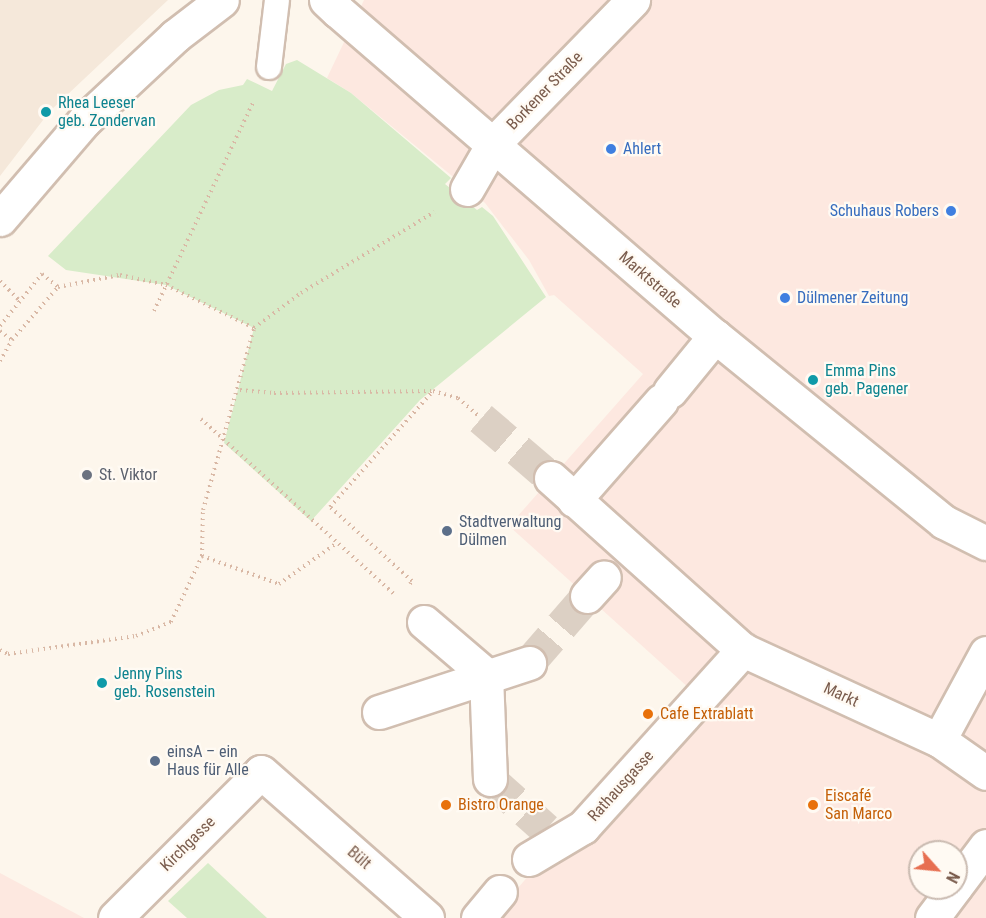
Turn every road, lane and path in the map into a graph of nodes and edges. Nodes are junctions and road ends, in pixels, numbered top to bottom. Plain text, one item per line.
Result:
1 (222, 0) edge
2 (277, 0) edge
3 (633, 0) edge
4 (332, 6) edge
5 (270, 67) dead end
6 (256, 96) dead end
7 (493, 144) junction
8 (467, 189) dead end
9 (440, 208) dead end
10 (0, 219) edge
11 (0, 281) edge
12 (166, 285) junction
13 (58, 287) junction
14 (20, 301) junction
15 (154, 311) dead end
16 (0, 328) edge
17 (254, 328) junction
18 (715, 336) junction
19 (12, 340) junction
20 (0, 361) edge
21 (240, 390) junction
22 (433, 391) junction
23 (481, 418) tunnel mouth
24 (201, 419) dead end
25 (224, 443) junction
26 (986, 542) edge
27 (337, 543) junction
28 (202, 555) junction
29 (409, 585) dead end
30 (424, 622) joint
31 (0, 650) edge
32 (743, 650) junction
33 (986, 653) edge
34 (529, 663) tunnel mouth
35 (486, 675) junction
36 (379, 712) dead end
37 (939, 740) junction
38 (977, 766) edge
39 (261, 772) joint
40 (490, 779) dead end
41 (986, 846) edge
42 (529, 859) dead end
43 (968, 870) edge
44 (500, 892) dead end
45 (945, 900) edge
46 (115, 918) edge
47 (427, 918) edge
48 (478, 918) edge
49 (932, 918) edge

1 - 10 street
2 - 5 lane
3 - 7 street, Borkener Straße
4 - 7 street, Marktstraße
6 - 12 path
7 - 8 street, Borkener Straße
7 - 18 street, Marktstraße
9 - 17 path
11 - 14 path
12 - 13 path
12 - 15 path
12 - 17 path
13 - 14 path
13 - 19 path
14 - 16 path
16 - 19 path
17 - 21 path
18 - 26 street, Marktstraße
18 - 32 street, Markt
19 - 20 path
21 - 22 path
21 - 25 path
22 - 23 path
22 - 29 path
24 - 25 path
25 - 27 path
25 - 28 path
27 - 28 path
27 - 30 path
28 - 31 path
30 - 35 street
32 - 37 street, Markt
32 - 42 street, Rathausgasse
33 - 37 street
34 - 35 street
35 - 36 street
35 - 40 street
37 - 38 street, Markt
39 - 46 street, Kirchgasse
39 - 47 street, Bült
41 - 43 street
44 - 48 street
45 - 49 street

